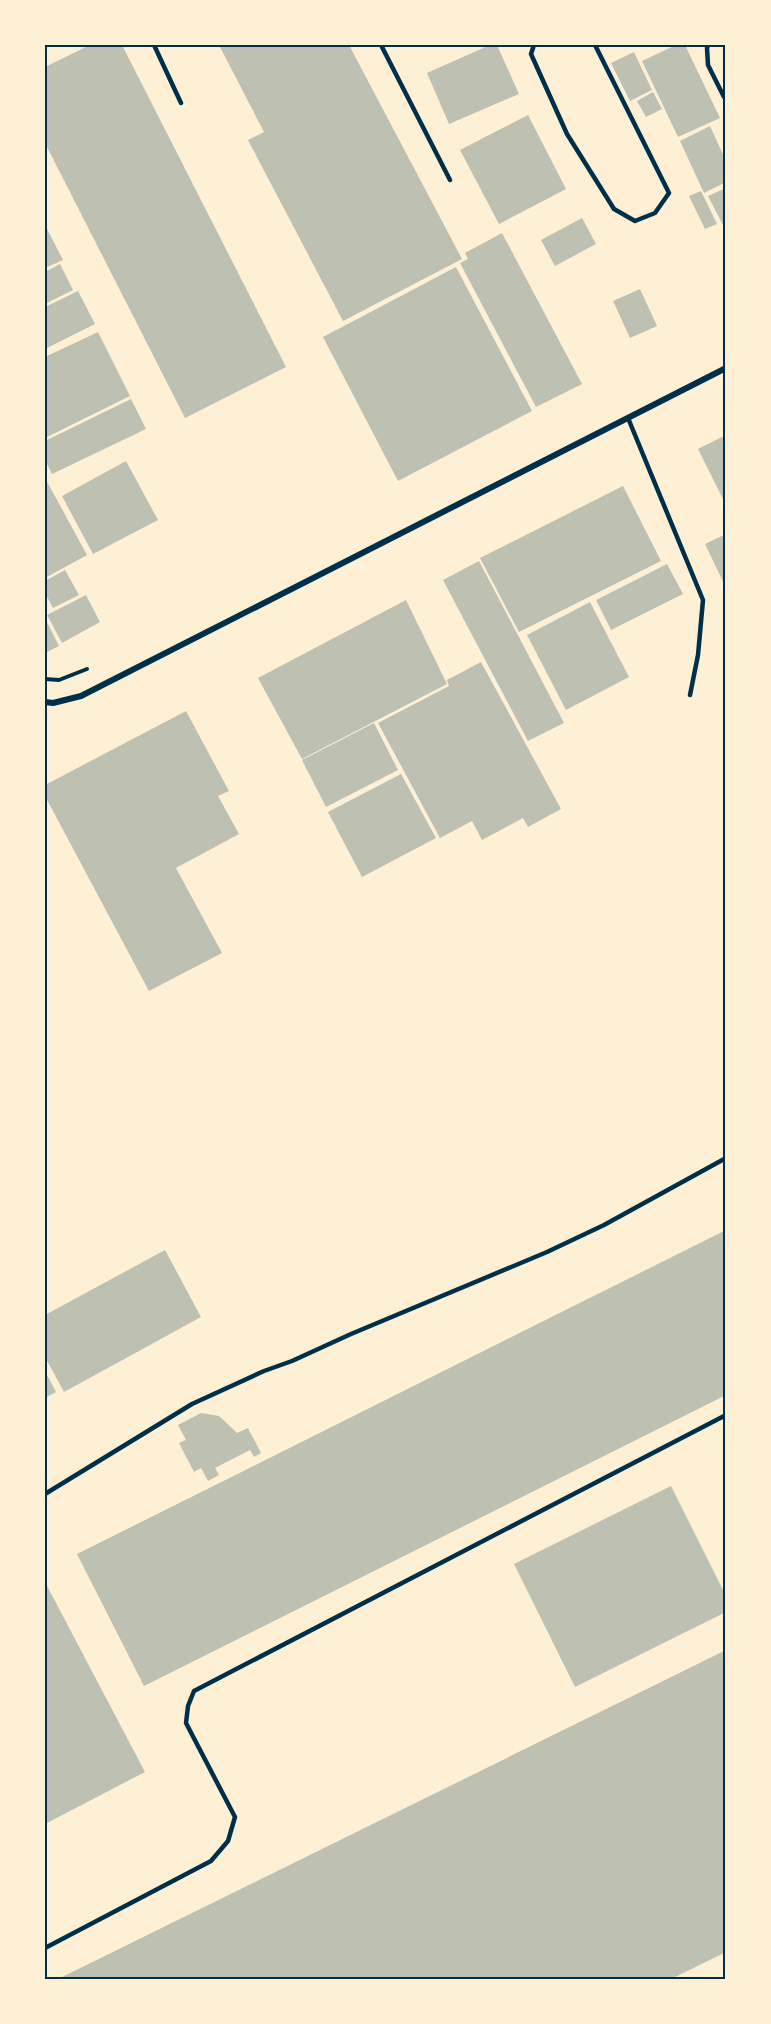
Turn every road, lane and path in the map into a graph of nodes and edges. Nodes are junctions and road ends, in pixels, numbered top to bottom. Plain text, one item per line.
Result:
1 (154, 45) edge
2 (381, 45) edge
3 (534, 45) edge
4 (596, 45) edge
5 (708, 45) edge
6 (724, 97) dead end
7 (181, 103) dead end
8 (450, 180) dead end
9 (726, 368) edge
10 (628, 418) junction
11 (690, 695) dead end
12 (45, 702) edge
13 (726, 1158) edge
14 (726, 1415) edge
15 (45, 1494) edge
16 (45, 1948) edge

1 - 7 lane
2 - 8 lane
3 - 4 lane
5 - 6 lane
9 - 10 street
10 - 11 lane
10 - 12 street
13 - 15 lane
14 - 16 lane

